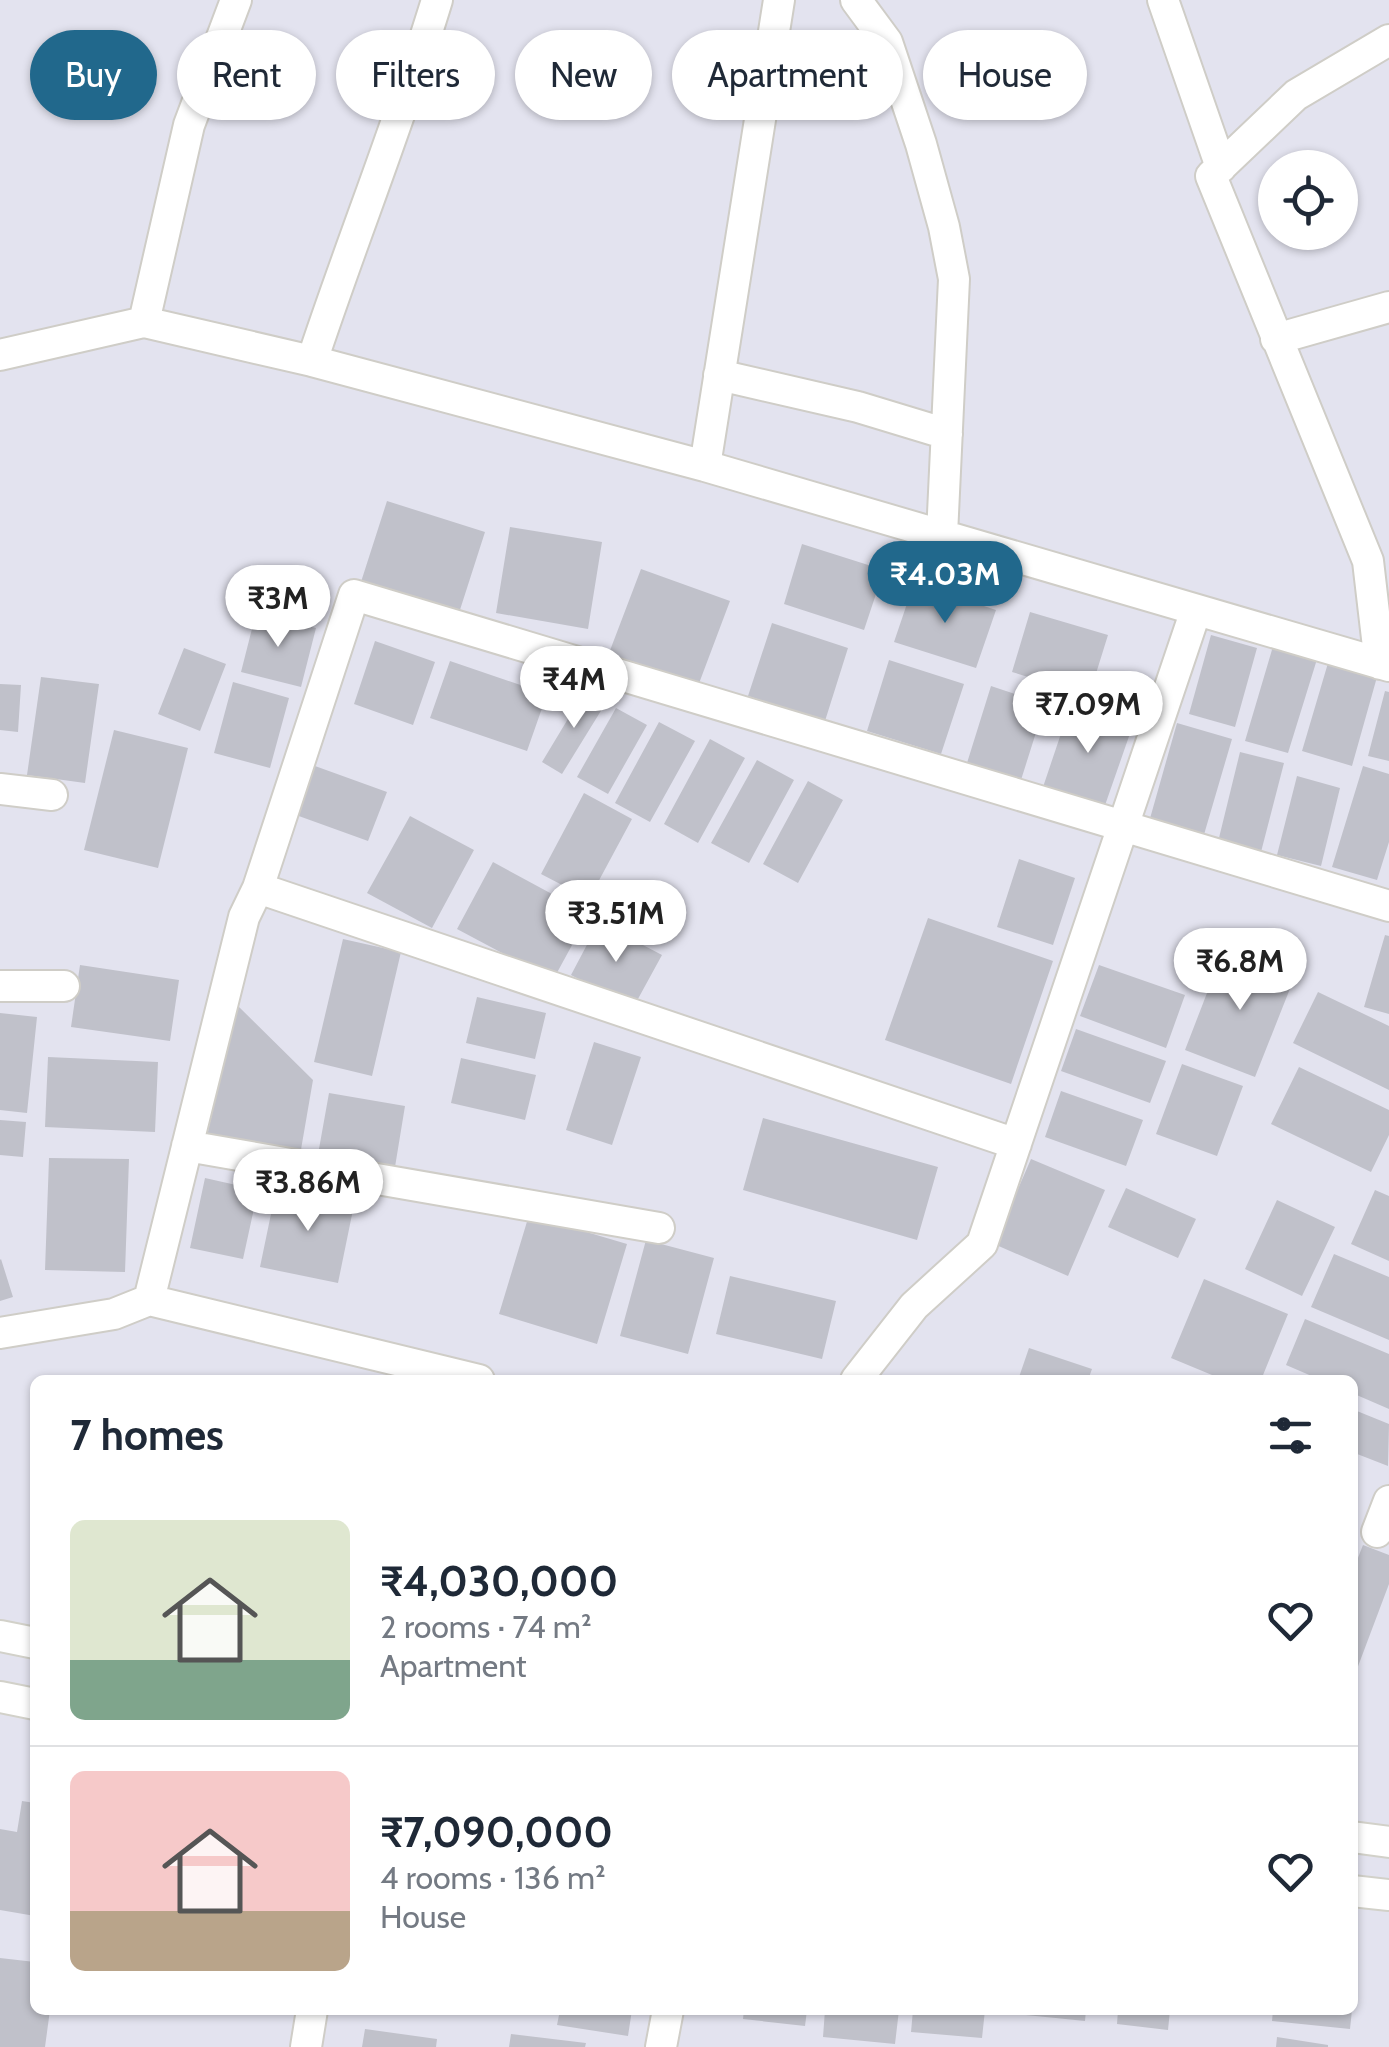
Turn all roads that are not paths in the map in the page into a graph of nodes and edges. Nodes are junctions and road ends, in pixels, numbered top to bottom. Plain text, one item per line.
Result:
1 (236, 0) edge
2 (437, 0) edge
3 (779, 0) edge
4 (856, 0) edge
5 (1163, 0) edge
6 (1389, 40) edge
7 (1220, 167) junction
8 (1389, 307) edge
9 (144, 322) junction
10 (1276, 339) junction
11 (0, 355) edge
12 (312, 361) junction
13 (719, 375) junction
14 (947, 434) junction
15 (705, 466) junction
16 (942, 535) junction
17 (1196, 610) junction
18 (1384, 665) edge
19 (0, 789) edge
20 (52, 796) dead end
21 (1123, 828) junction
22 (258, 888) junction
23 (1389, 906) edge
24 (0, 986) edge
25 (64, 986) dead end
26 (1016, 1144) junction
27 (187, 1146) junction
28 (659, 1228) dead end
29 (149, 1300) junction
30 (0, 1333) edge
31 (458, 1375) edge
32 (860, 1375) edge
33 (1389, 1501) edge
34 (1377, 1532) dead end
35 (0, 1636) edge
36 (30, 1642) edge
37 (0, 1697) edge
38 (30, 1703) edge
39 (1358, 1838) edge
40 (1389, 1842) edge
41 (1358, 1892) edge
42 (1389, 1895) edge
43 (311, 2015) edge
44 (667, 2015) edge
45 (306, 2047) edge
46 (661, 2047) edge

1 - 9 street
2 - 12 street
3 - 13 street
4 - 14 street
5 - 7 street
6 - 7 street
7 - 10 street
8 - 10 street
9 - 11 street
9 - 12 street
10 - 18 street
12 - 15 street
13 - 14 street
13 - 15 street
14 - 16 street
15 - 16 street
16 - 17 street
17 - 18 street
17 - 21 street
19 - 20 street
21 - 22 street
21 - 23 street
21 - 26 street
22 - 26 street
22 - 27 street
24 - 25 street
26 - 32 street
27 - 28 street
27 - 29 street
29 - 30 street
29 - 31 street
33 - 34 street
35 - 36 street
37 - 38 street
39 - 40 street
41 - 42 street
43 - 45 street
44 - 46 street

